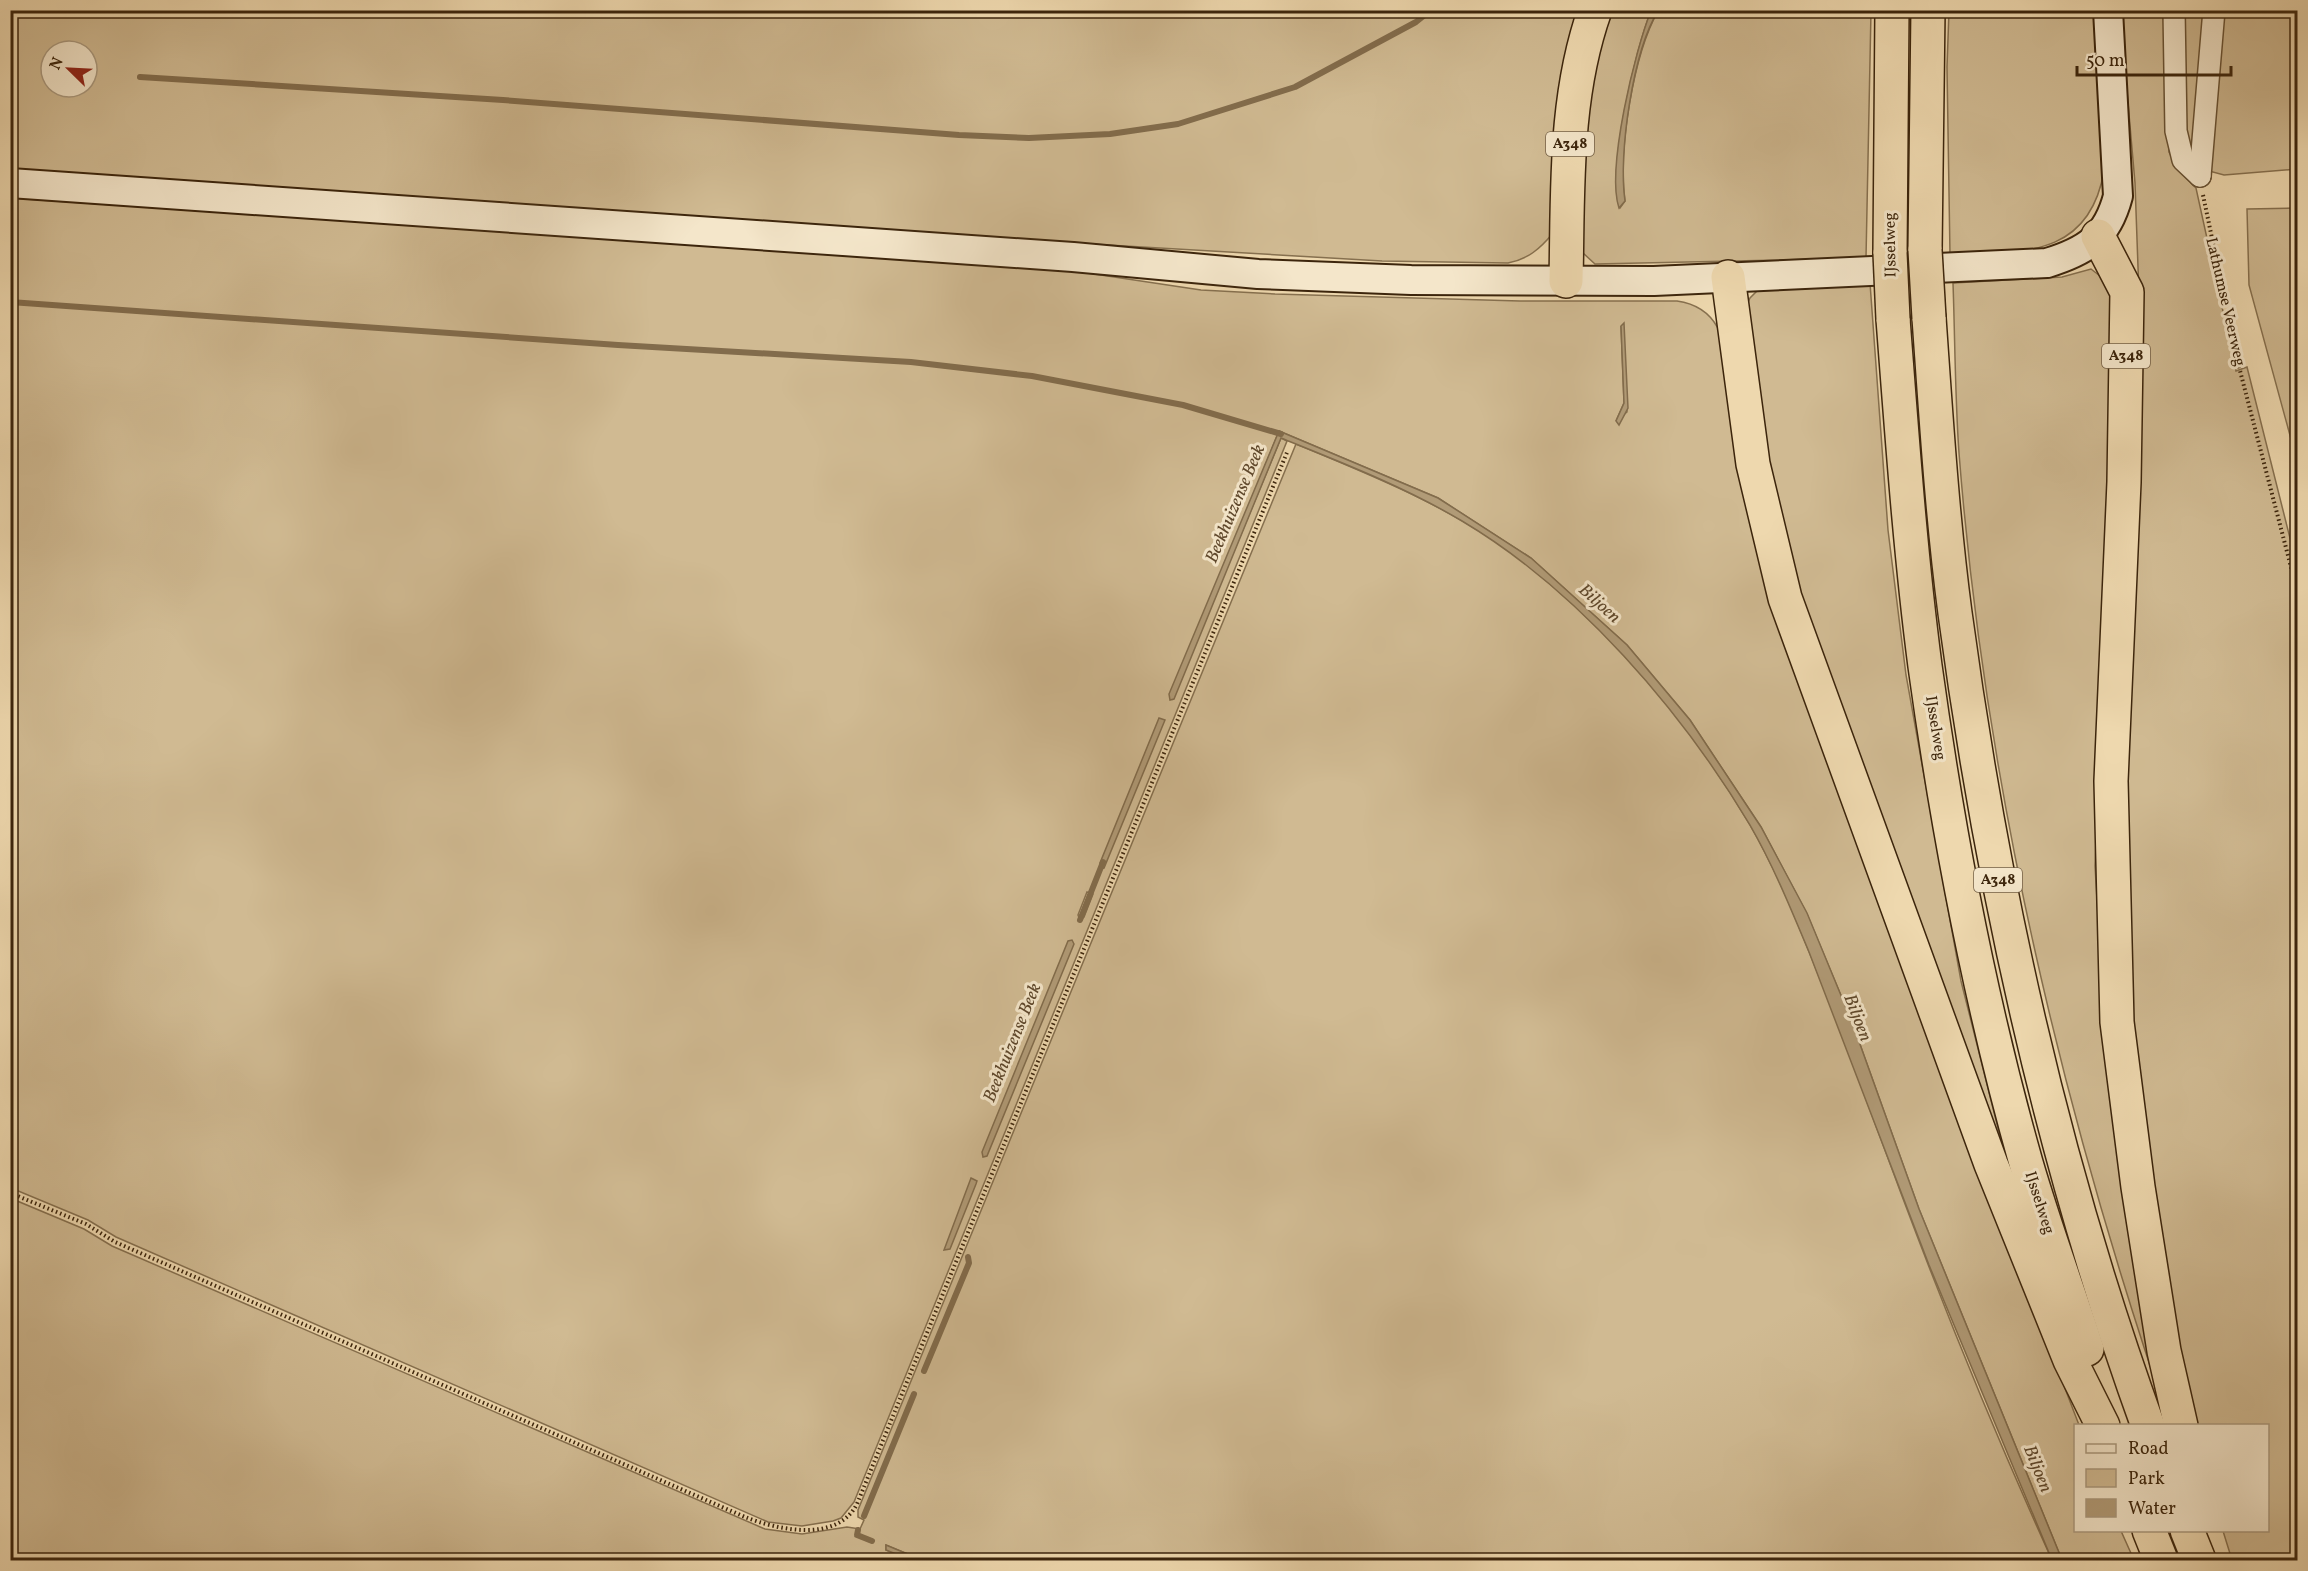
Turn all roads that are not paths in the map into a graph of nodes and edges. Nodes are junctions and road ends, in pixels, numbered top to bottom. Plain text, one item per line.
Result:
1 (1595, 10) edge
2 (1892, 10) edge
3 (1928, 10) edge
4 (2108, 10) edge
5 (2174, 10) edge
6 (2214, 10) edge
7 (10, 183) edge
8 (2098, 236) junction
9 (1728, 277) junction
10 (1566, 281) junction
11 (2102, 1424) edge
12 (2112, 1424) edge
13 (2148, 1424) edge
14 (2181, 1424) edge
15 (2151, 1532) edge
16 (2188, 1532) edge
17 (2206, 1532) edge
18 (2161, 1560) edge
19 (2199, 1560) edge
20 (2213, 1560) edge

1 - 10 highway, A348
2 - 12 highway, IJsselweg / A348, bridge
3 - 13 highway, IJsselweg / A348, bridge
4 - 8 main road
5 - 6 street
7 - 10 main road
8 - 9 main road
8 - 14 highway, A348
9 - 10 main road
9 - 11 highway
15 - 18 highway
16 - 19 highway
17 - 20 highway

